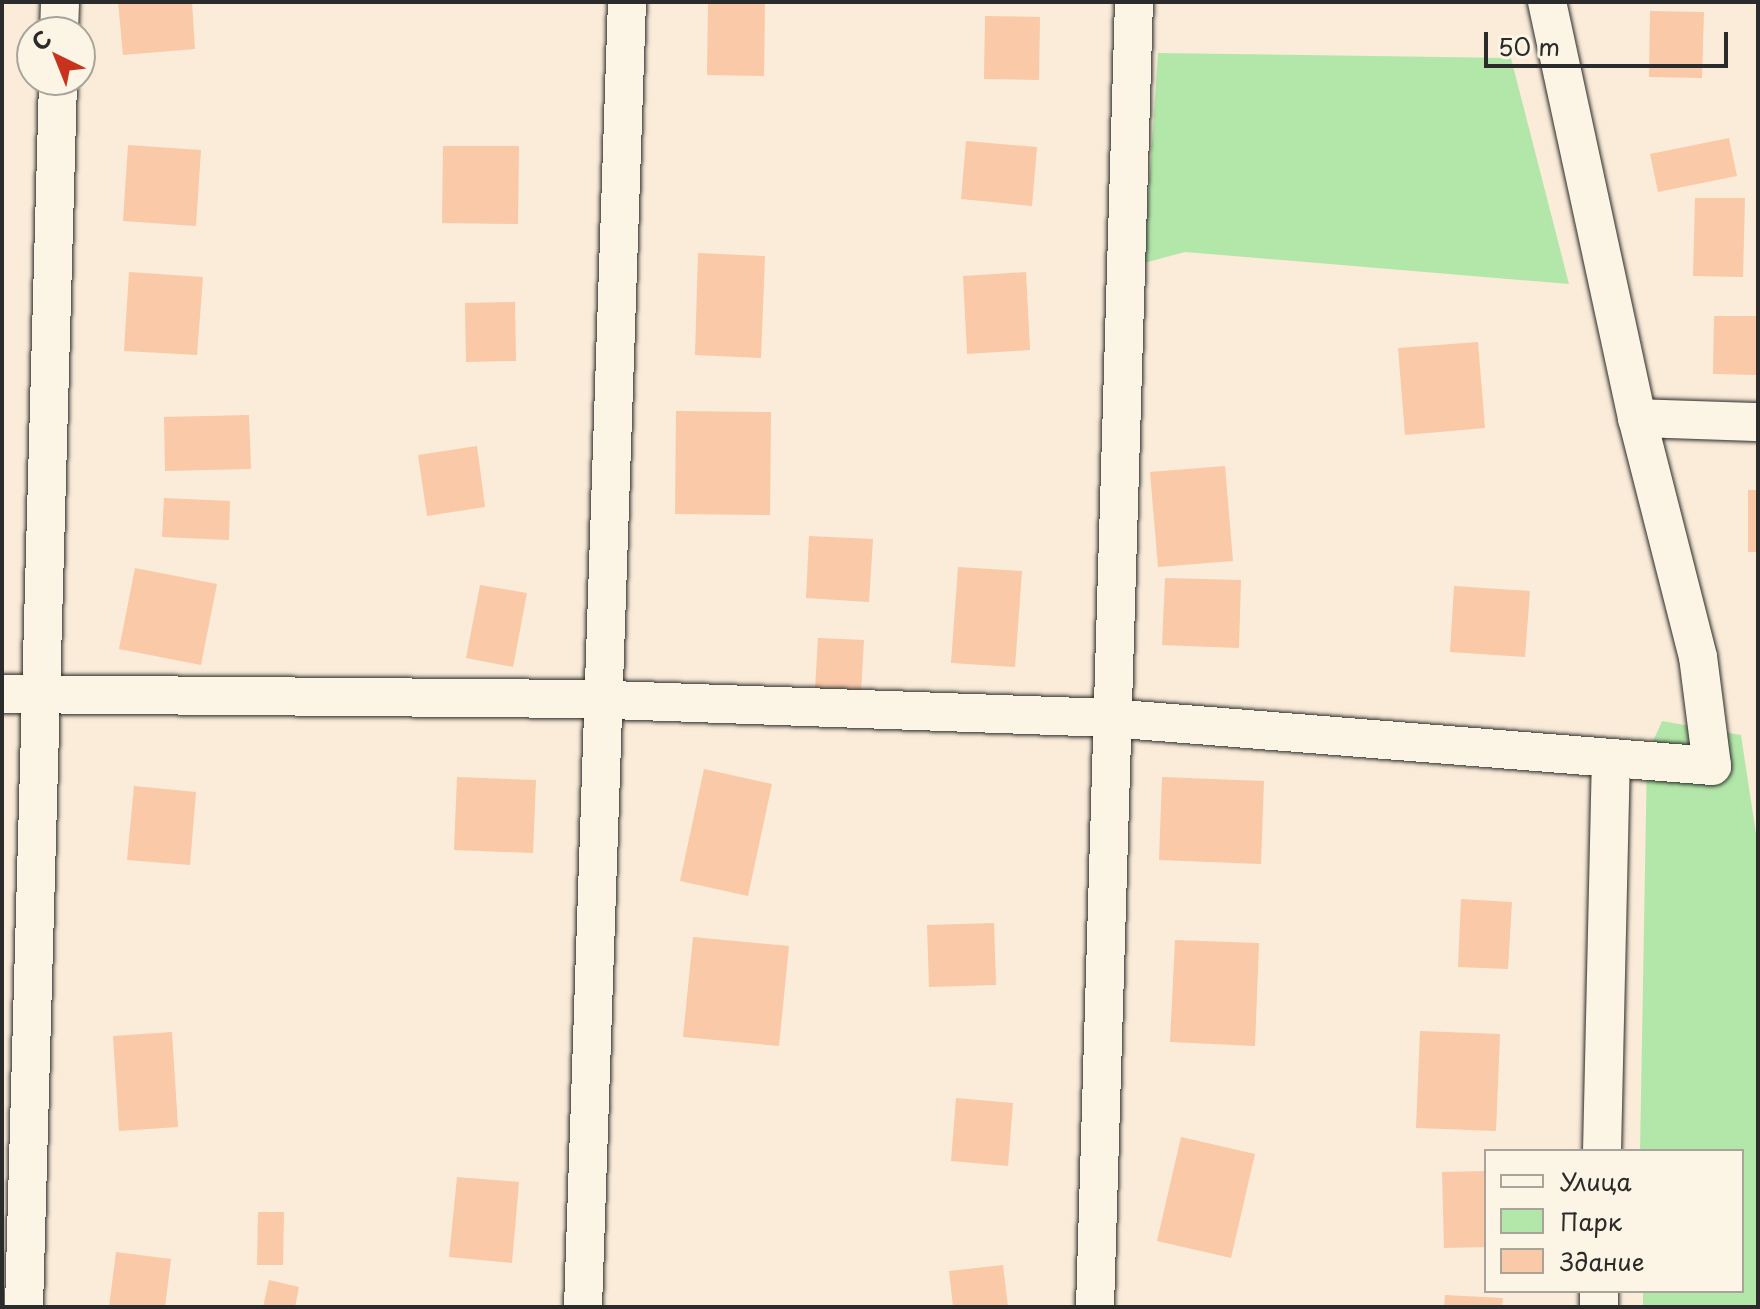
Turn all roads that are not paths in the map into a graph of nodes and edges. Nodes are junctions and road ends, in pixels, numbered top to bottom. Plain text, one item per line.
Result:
1 (627, 2) edge
2 (1134, 2) edge
3 (1547, 2) edge
4 (58, 96) edge
5 (1637, 418) junction
6 (1758, 422) edge
7 (2, 694) edge
8 (42, 698) junction
9 (603, 701) junction
10 (1109, 718) junction
11 (1611, 759) junction
12 (1602, 1149) edge
13 (24, 1307) edge
14 (583, 1307) edge
15 (1095, 1307) edge

1 - 9 street
2 - 10 street
3 - 5 street
4 - 8 street
5 - 6 street
5 - 11 street
7 - 8 street
8 - 9 street
8 - 13 street
9 - 10 street
9 - 14 street
10 - 11 street
10 - 15 street
11 - 12 street

